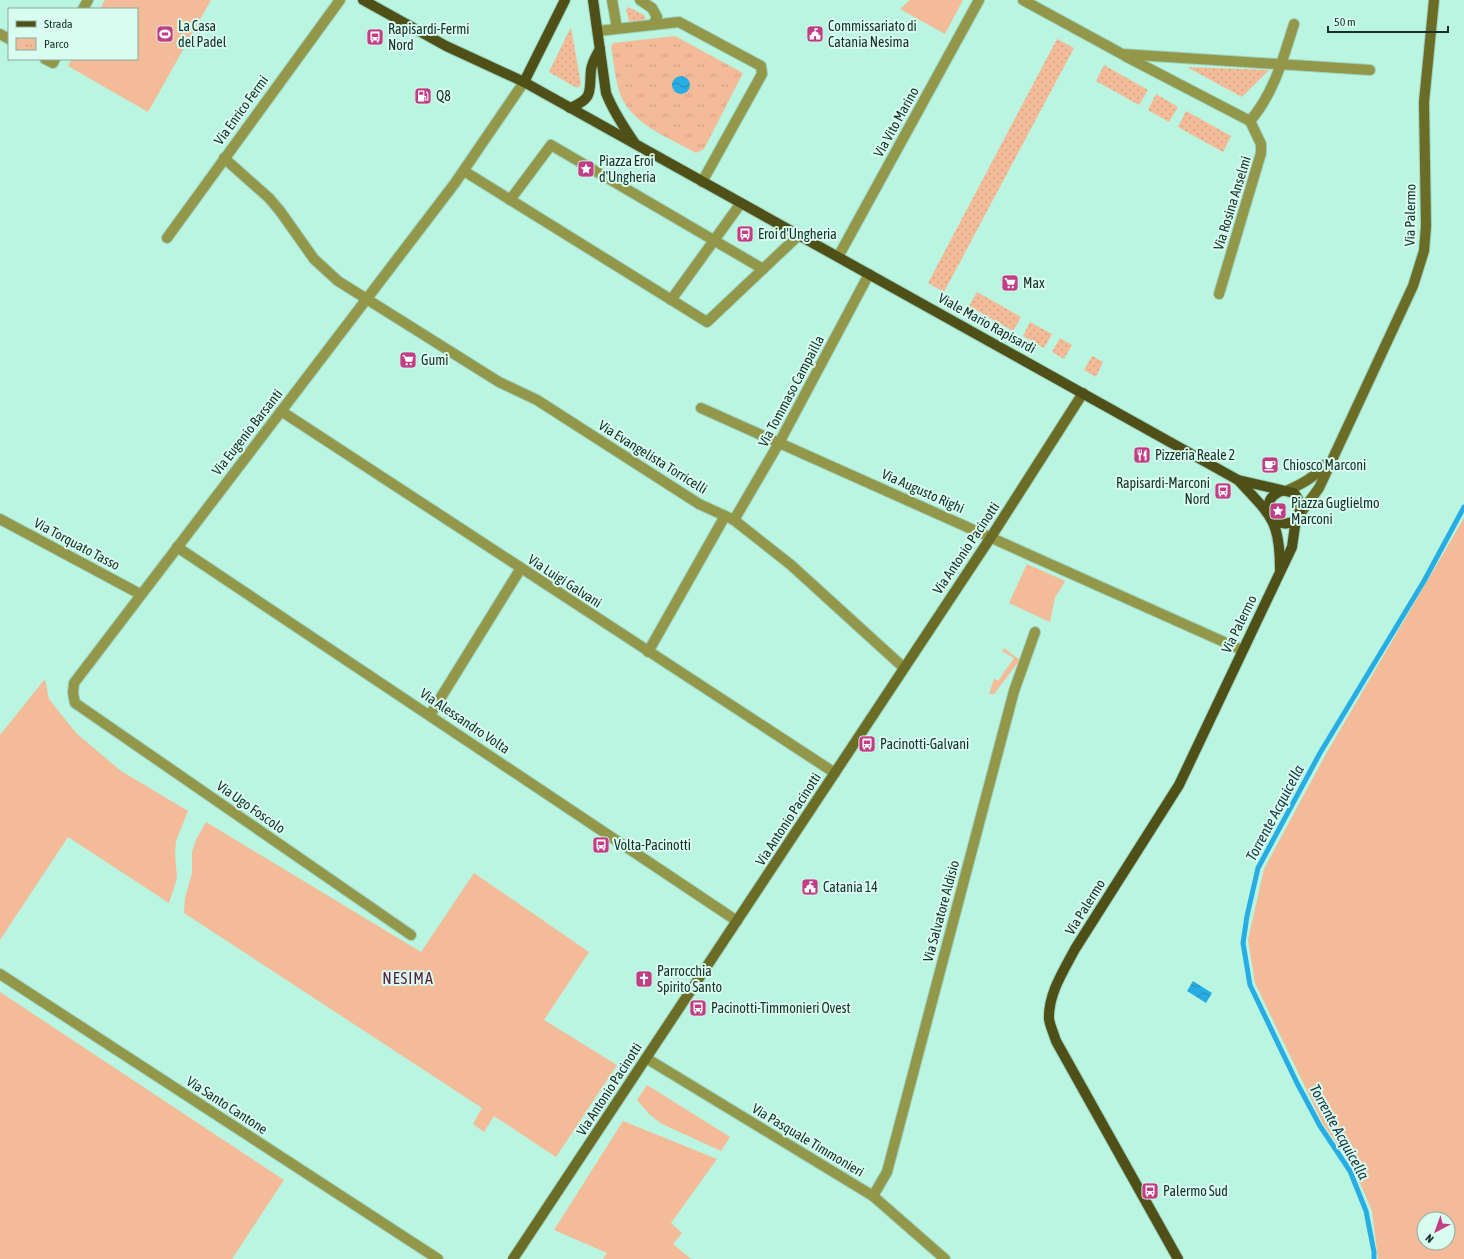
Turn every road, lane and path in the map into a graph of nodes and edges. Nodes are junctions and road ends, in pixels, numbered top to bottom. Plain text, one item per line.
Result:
1 (340, 0) edge
2 (363, 0) edge
3 (565, 0) edge
4 (593, 0) edge
5 (640, 0) edge
6 (979, 0) edge
7 (1023, 0) edge
8 (1434, 0) edge
9 (613, 1) edge
10 (1294, 24) dead end
11 (653, 25) junction
12 (617, 28) junction
13 (598, 31) junction
14 (600, 49) junction
15 (1122, 54) junction
16 (1282, 64) junction
17 (1370, 70) dead end
18 (524, 82) junction
19 (570, 108) junction
20 (1250, 121) junction
21 (637, 145) junction
22 (224, 158) junction
23 (464, 171) junction
24 (702, 182) junction
25 (510, 200) junction
26 (741, 203) junction
27 (799, 235) junction
28 (167, 238) dead end
29 (714, 240) junction
30 (838, 257) junction
31 (763, 269) junction
32 (869, 274) junction
33 (1219, 294) dead end
34 (367, 299) junction
35 (671, 300) junction
36 (1083, 393) junction
37 (701, 408) dead end
38 (281, 412) junction
39 (779, 443) junction
40 (1332, 458) junction
41 (1238, 480) junction
42 (1284, 491) junction
43 (725, 516) junction
44 (1270, 516) junction
45 (1298, 517) junction
46 (0, 519) edge
47 (734, 520) junction
48 (991, 537) junction
49 (177, 547) junction
50 (521, 568) junction
51 (1280, 571) junction
52 (140, 594) junction
53 (1034, 632) dead end
54 (1242, 650) junction
55 (648, 652) junction
56 (903, 667) junction
57 (75, 703) joint
58 (430, 715) junction
59 (835, 773) junction
60 (737, 921) junction
61 (411, 935) dead end
62 (0, 974) edge
63 (646, 1058) junction
64 (873, 1196) junction
65 (438, 1259) edge
66 (513, 1259) edge
67 (945, 1259) edge
68 (1178, 1259) edge

1 - 22 street, Via Enrico Fermi
2 - 18 main road, Viale Mario Rapisardi
3 - 18 main road
4 - 13 main road
5 - 11 street
6 - 30 street, Via Vito Marino
7 - 15 street
8 - 40 main road, Via Palermo
9 - 12 street
10 - 16 street
11 - 12 street
11 - 24 street
12 - 13 street
13 - 14 main road
14 - 19 main road
14 - 21 main road
15 - 16 street
15 - 20 street
16 - 17 street
16 - 20 street
18 - 19 main road, Viale Mario Rapisardi
18 - 23 street, Via Eugenio Barsanti
19 - 21 main road, Viale Mario Rapisardi
20 - 33 street, Via Rosina Anselmi
21 - 24 main road, Viale Mario Rapisardi
22 - 28 street, Via Enrico Fermi
22 - 34 street, Via Evangelista Torricelli
23 - 25 street
23 - 34 street, Via Eugenio Barsanti
24 - 26 main road, Viale Mario Rapisardi
25 - 29 street
25 - 35 street
26 - 27 main road, Viale Mario Rapisardi
26 - 29 street
27 - 30 main road, Viale Mario Rapisardi
27 - 31 street
29 - 31 street
29 - 35 street
30 - 32 main road, Viale Mario Rapisardi
31 - 35 street
32 - 36 main road, Viale Mario Rapisardi
32 - 39 street, Via Tommaso Campailla
34 - 38 street, Via Eugenio Barsanti
34 - 43 street, Via Evangelista Torricelli
36 - 41 main road, Viale Mario Rapisardi
36 - 48 main road, Via Antonio Pacinotti
37 - 39 street, Via Augusto Righi
38 - 49 street, Via Eugenio Barsanti
38 - 50 street, Via Luigi Galvani
39 - 47 street, Via Tommaso Campailla
39 - 48 street, Via Augusto Righi
40 - 42 main road
40 - 45 main road, Via Palermo
41 - 42 main road
41 - 44 main road
42 - 44 main road
42 - 45 main road
43 - 47 street, Via Evangelista Torricelli
43 - 55 street
44 - 45 main road
44 - 51 main road
45 - 51 main road, Via Palermo
46 - 52 street, Via Torquato Tasso
47 - 56 street, Via Evangelista Torricelli
48 - 54 street, Via Augusto Righi
48 - 56 main road, Via Antonio Pacinotti
49 - 52 street, Via Eugenio Barsanti
49 - 58 street, Via Alessandro Volta
50 - 55 street, Via Luigi Galvani
50 - 58 street
51 - 54 main road, Via Palermo
52 - 57 street, Via Eugenio Barsanti
53 - 64 street, Via Salvatore Aldisio
54 - 68 main road, Via Palermo
55 - 59 street, Via Luigi Galvani
56 - 59 main road, Via Antonio Pacinotti
57 - 61 street, Via Ugo Foscolo
58 - 60 street, Via Alessandro Volta
59 - 60 main road, Via Antonio Pacinotti
60 - 63 main road, Via Antonio Pacinotti
62 - 65 street, Via Santo Cantone
63 - 64 street, Via Pasquale Timmonieri
63 - 66 main road, Via Antonio Pacinotti
64 - 67 street, Via Pasquale Timmonieri

